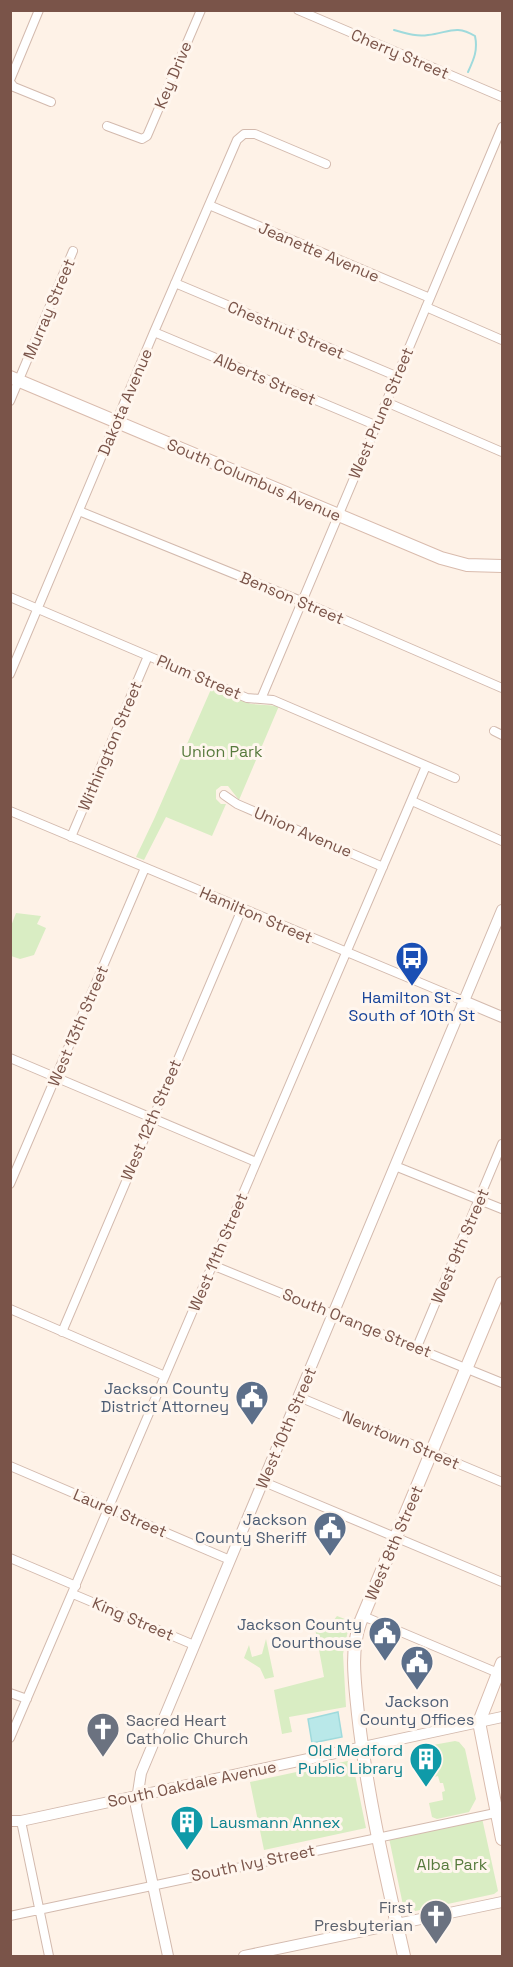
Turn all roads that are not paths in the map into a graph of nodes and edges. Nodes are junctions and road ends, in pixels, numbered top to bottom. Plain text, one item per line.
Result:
1 (39, 10) edge
2 (201, 10) edge
3 (298, 10) edge
4 (11, 82) edge
5 (502, 97) edge
6 (51, 102) dead end
7 (107, 126) dead end
8 (502, 127) edge
9 (326, 164) dead end
10 (209, 206) junction
11 (73, 251) dead end
12 (175, 283) junction
13 (430, 298) junction
14 (426, 308) junction
15 (154, 332) junction
16 (502, 340) edge
17 (396, 376) junction
18 (15, 379) edge
19 (10, 401) edge
20 (386, 402) junction
21 (117, 422) junction
22 (375, 424) junction
23 (502, 452) edge
24 (79, 511) junction
25 (338, 514) junction
26 (502, 566) edge
27 (10, 597) edge
28 (301, 601) junction
29 (38, 609) junction
30 (148, 656) junction
31 (10, 674) edge
32 (502, 688) edge
33 (261, 699) junction
34 (426, 766) junction
35 (455, 778) dead end
36 (224, 795) dead end
37 (412, 801) junction
38 (10, 811) edge
39 (71, 837) junction
40 (502, 841) edge
41 (383, 867) junction
42 (145, 868) junction
43 (242, 909) junction
44 (502, 910) edge
45 (346, 953) junction
46 (464, 1001) junction
47 (502, 1017) edge
48 (10, 1058) edge
49 (56, 1077) junction
50 (153, 1118) junction
51 (502, 1144) edge
52 (256, 1162) junction
53 (396, 1166) junction
54 (10, 1184) edge
55 (479, 1199) junction
56 (502, 1209) edge
57 (212, 1265) junction
58 (502, 1286) edge
59 (10, 1309) edge
60 (333, 1314) junction
61 (62, 1332) junction
62 (417, 1347) junction
63 (466, 1368) junction
64 (165, 1376) junction
65 (502, 1383) edge
66 (299, 1397) junction
67 (431, 1452) junction
68 (10, 1466) edge
69 (264, 1482) junction
70 (502, 1482) edge
71 (109, 1508) junction
72 (396, 1537) junction
73 (10, 1558) edge
74 (230, 1560) junction
75 (502, 1582) edge
76 (74, 1590) junction
77 (363, 1616) junction
78 (194, 1645) junction
79 (500, 1668) edge
80 (10, 1693) edge
81 (27, 1700) junction
82 (502, 1717) edge
83 (479, 1722) junction
84 (10, 1738) edge
85 (362, 1747) junction
86 (137, 1795) junction
87 (500, 1812) edge
88 (14, 1822) edge
89 (378, 1836) junction
90 (502, 1839) edge
91 (153, 1886) junction
92 (502, 1902) edge
93 (39, 1910) junction
94 (10, 1916) edge
95 (397, 1924) junction
96 (286, 1952) edge
97 (49, 1956) edge
98 (168, 1956) edge
99 (244, 1956) edge
100 (404, 1956) edge

1 - 4 street
2 - 7 street, Key Drive
3 - 5 street, Cherry Street
4 - 6 street
8 - 13 street, West Prune Street
9 - 10 street, Dakota Avenue
10 - 12 street, Dakota Avenue
10 - 13 street, Jeanette Avenue
11 - 18 street, Murray Street
12 - 15 street, Dakota Avenue
12 - 17 street, Chestnut Street
13 - 14 street, West Prune Street
14 - 16 street
14 - 17 street, West Prune Street
15 - 21 street, Dakota Avenue
15 - 22 street, Alberts Street
17 - 20 street, West Prune Street
18 - 19 street, Murray Street
18 - 21 main road, South Columbus Avenue
20 - 22 street, West Prune Street
20 - 23 street
21 - 24 street, Dakota Avenue
21 - 25 main road, South Columbus Avenue
22 - 25 street, West Prune Street
24 - 28 street, Benson Street
24 - 29 street, Dakota Avenue
25 - 26 main road, South Columbus Avenue
25 - 28 street, West Prune Street
27 - 29 street, Plum Street
28 - 32 street, Benson Street
28 - 33 street, West Prune Street
29 - 30 street, Plum Street
29 - 31 street, Dakota Avenue
30 - 33 street, Plum Street
30 - 39 street, Withington Street
33 - 34 street, Plum Street
34 - 35 street, Plum Street
34 - 37 street, West 11th Street
36 - 41 street, Union Avenue
37 - 40 street
37 - 41 street, West 11th Street
38 - 39 street, Hamilton Street
39 - 42 street, Hamilton Street
41 - 45 street, West 11th Street
42 - 43 street, Hamilton Street
42 - 49 street, West 13th Street
43 - 45 street, Hamilton Street
43 - 50 street, West 12th Street
44 - 46 street, West 10th Street
45 - 46 street, Hamilton Street
45 - 52 street, West 11th Street
46 - 47 street, Hamilton Street
46 - 53 street, West 10th Street
48 - 49 street
49 - 50 street
49 - 54 street, West 13th Street
50 - 52 street
50 - 61 street, West 12th Street
51 - 55 street, West 9th Street
52 - 57 street, West 11th Street
53 - 55 street
53 - 60 street, West 10th Street
55 - 56 street
55 - 62 street, West 9th Street
57 - 60 street, South Orange Street
57 - 64 street, West 11th Street
58 - 63 main road, West 8th Street
59 - 61 street
60 - 62 street, South Orange Street
60 - 66 street, West 10th Street
61 - 64 street
62 - 63 street, South Orange Street
63 - 65 street, South Orange Street
63 - 67 main road, West 8th Street
64 - 71 street, West 11th Street
66 - 67 street, Newtown Street
66 - 69 street, West 10th Street
67 - 70 street, Newtown Street
67 - 72 main road, West 8th Street
68 - 71 street, Laurel Street
69 - 72 street
69 - 74 street, West 10th Street
71 - 74 street, Laurel Street
71 - 76 street, West 11th Street
72 - 75 street
72 - 77 main road, West 8th Street
73 - 76 street, King Street
74 - 78 street, West 10th Street
76 - 78 street, King Street
76 - 81 street, West 11th Street
77 - 79 street
77 - 85 main road, West 8th Street
78 - 86 street, West 10th Street
79 - 83 main road
80 - 81 street
81 - 84 street, West 11th Street
82 - 83 street, South Oakdale Avenue
83 - 85 street, South Oakdale Avenue
83 - 87 main road
85 - 86 street, South Oakdale Avenue
85 - 89 main road, West 8th Street
86 - 88 street, South Oakdale Avenue
86 - 91 street, West 10th Street
87 - 89 street, South Ivy Street
87 - 90 main road
88 - 93 street
89 - 91 street, South Ivy Street
89 - 95 main road, West 8th Street
91 - 93 street, South Ivy Street
91 - 98 street, West 10th Street
92 - 95 street
93 - 94 street, South Ivy Street
93 - 97 street
95 - 96 street
95 - 100 main road, West 8th Street
96 - 99 street

